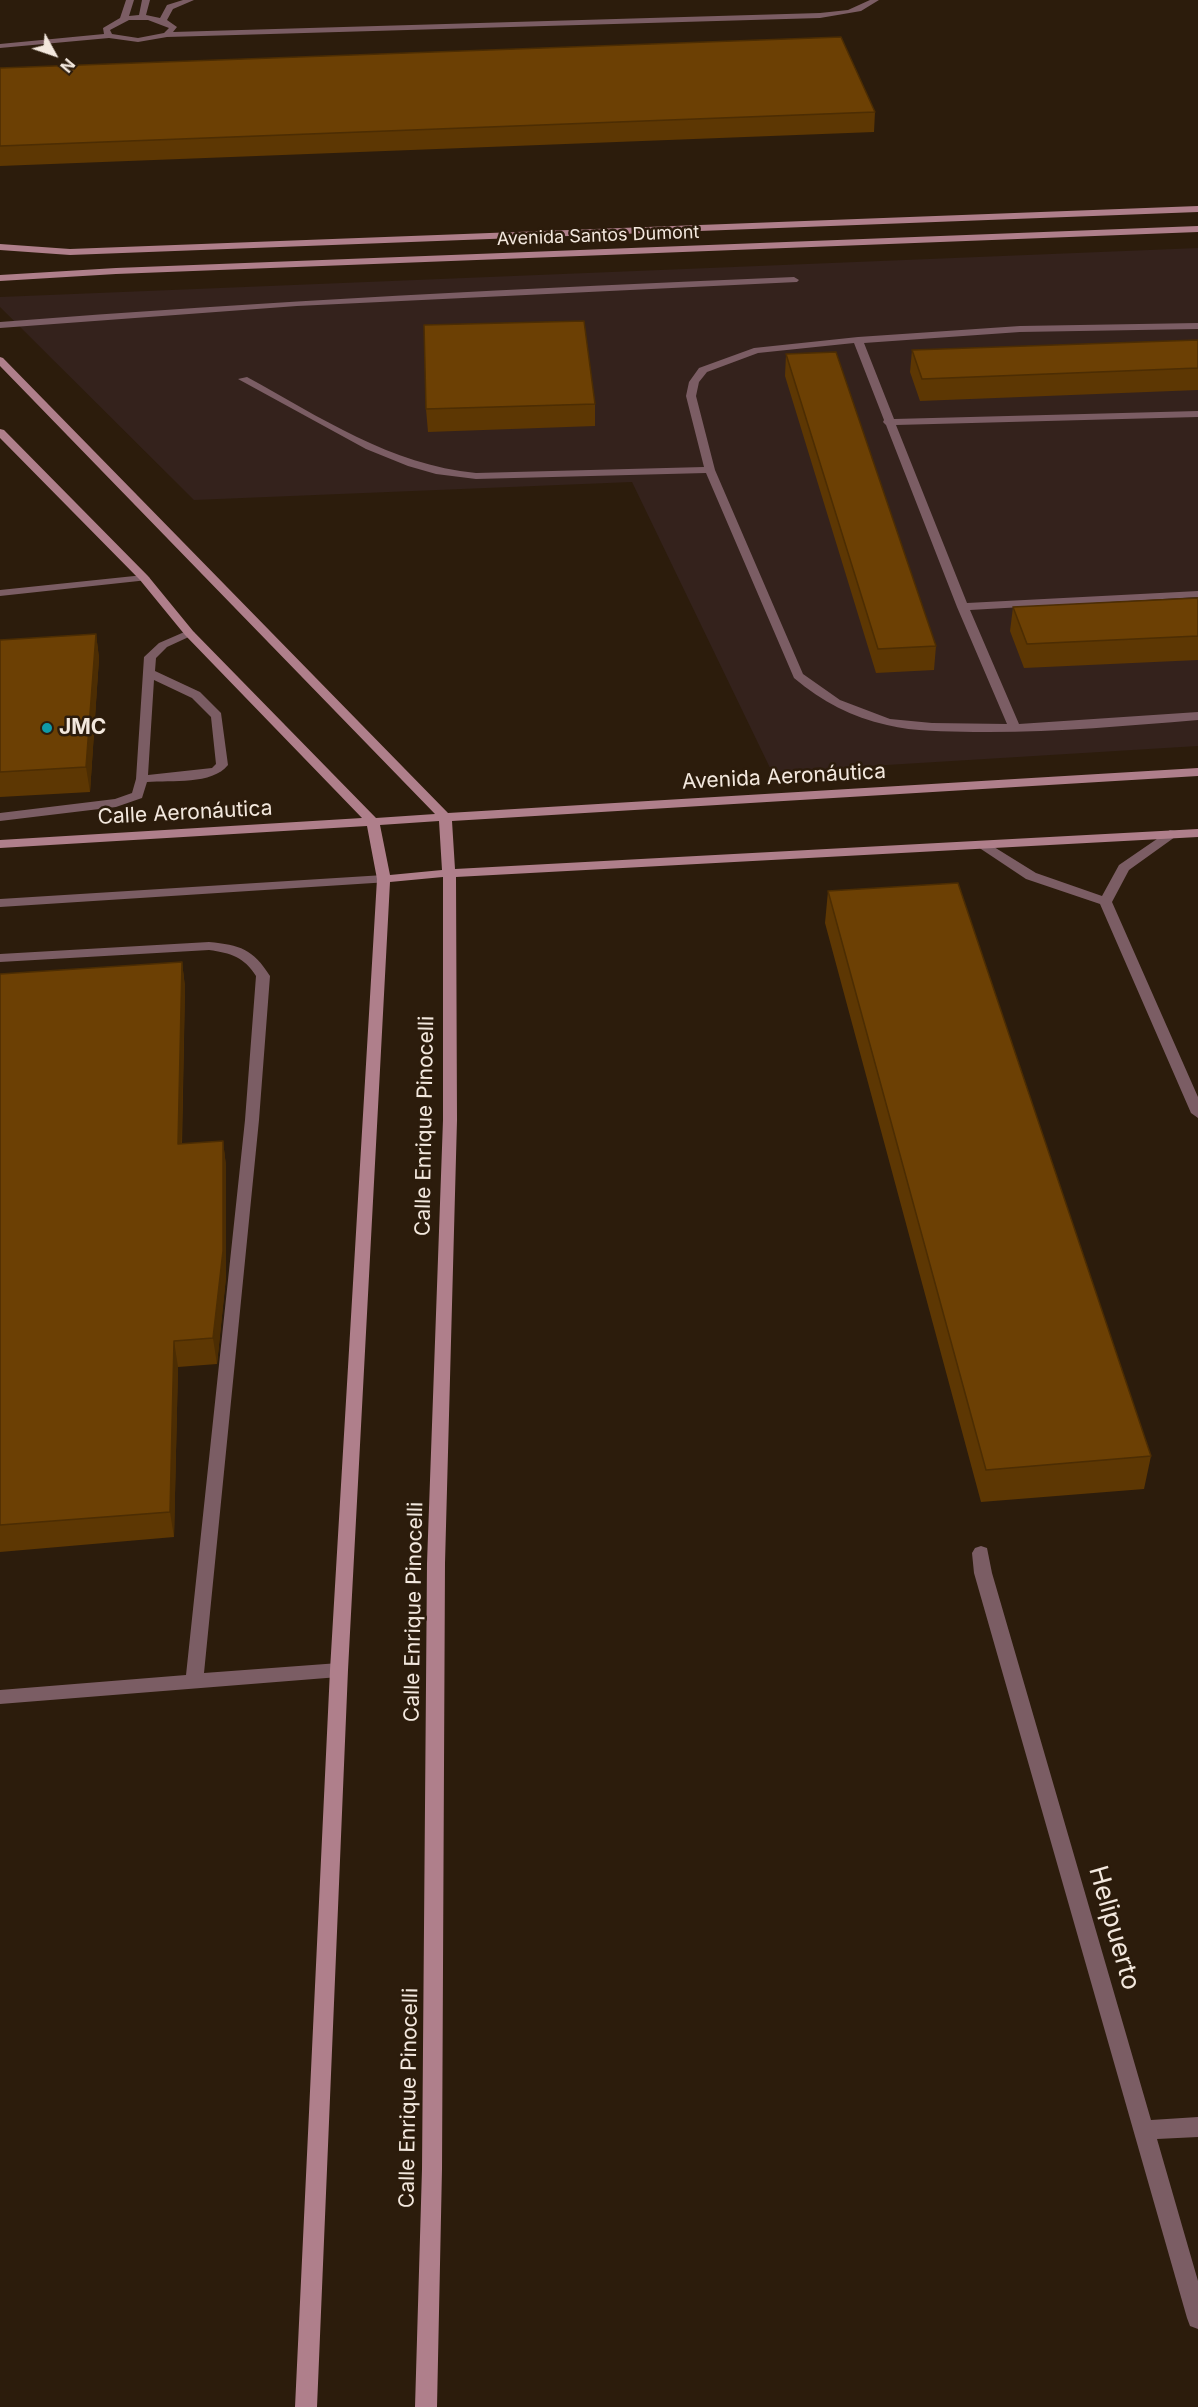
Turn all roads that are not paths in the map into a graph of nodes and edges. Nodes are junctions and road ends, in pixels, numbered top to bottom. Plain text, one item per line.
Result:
1 (130, 0) edge
2 (146, 0) edge
3 (190, 0) edge
4 (875, 0) edge
5 (142, 17) junction
6 (123, 20) junction
7 (163, 20) junction
8 (167, 35) junction
9 (109, 36) junction
10 (0, 46) edge
11 (1198, 209) edge
12 (1198, 229) edge
13 (0, 247) edge
14 (0, 278) edge
15 (794, 280) dead end
16 (0, 325) edge
17 (1198, 326) edge
18 (858, 340) junction
19 (0, 360) edge
20 (243, 379) dead end
21 (1198, 414) edge
22 (888, 422) junction
23 (0, 432) edge
24 (710, 470) junction
25 (144, 578) junction
26 (0, 592) edge
27 (1198, 594) edge
28 (963, 606) junction
29 (189, 633) junction
30 (149, 673) junction
31 (1198, 716) edge
32 (1015, 729) junction
33 (1198, 772) edge
34 (142, 779) junction
35 (445, 817) junction
36 (0, 818) edge
37 (373, 822) junction
38 (1198, 833) edge
39 (1170, 834) junction
40 (0, 844) edge
41 (981, 845) junction
42 (448, 873) junction
43 (384, 879) junction
44 (1105, 902) junction
45 (0, 903) edge
46 (0, 958) edge
47 (1198, 1113) edge
48 (981, 1553) dead end
49 (339, 1670) junction
50 (194, 1681) junction
51 (0, 1697) edge
52 (1198, 2127) edge
53 (1144, 2130) junction
54 (1198, 2318) edge
55 (306, 2407) edge
56 (426, 2407) edge

1 - 6 street
2 - 5 street
3 - 7 street
4 - 8 street
5 - 6 street
5 - 7 street
6 - 9 street
7 - 8 street
8 - 9 street
9 - 10 street
11 - 13 main road, Avenida Santos Dumont
12 - 14 main road, Avenida Santos Dumont
15 - 16 street
17 - 18 street
18 - 22 street
18 - 24 street
19 - 35 main road
20 - 24 street
21 - 22 street
22 - 28 street
23 - 25 main road
24 - 32 street
25 - 26 street
25 - 29 main road
27 - 28 street
28 - 32 street
29 - 30 street
29 - 37 main road
30 - 34 street
30 - 34 street
31 - 32 street
33 - 35 main road, Avenida Aeronáutica
34 - 36 street
35 - 37 main road, Avenida Aeronáutica
35 - 42 main road, Calle Enrique Pinocelli
37 - 40 main road, Calle Aeronáutica
37 - 43 main road
38 - 39 main road
39 - 41 main road
39 - 44 street
41 - 42 main road
41 - 44 street
42 - 43 main road
42 - 56 main road, Calle Enrique Pinocelli
43 - 45 street
43 - 49 main road
44 - 47 street
46 - 50 street
48 - 53 street, Helipuerto
49 - 50 street
49 - 55 main road
50 - 51 street
52 - 53 street
53 - 54 street, Helipuerto

